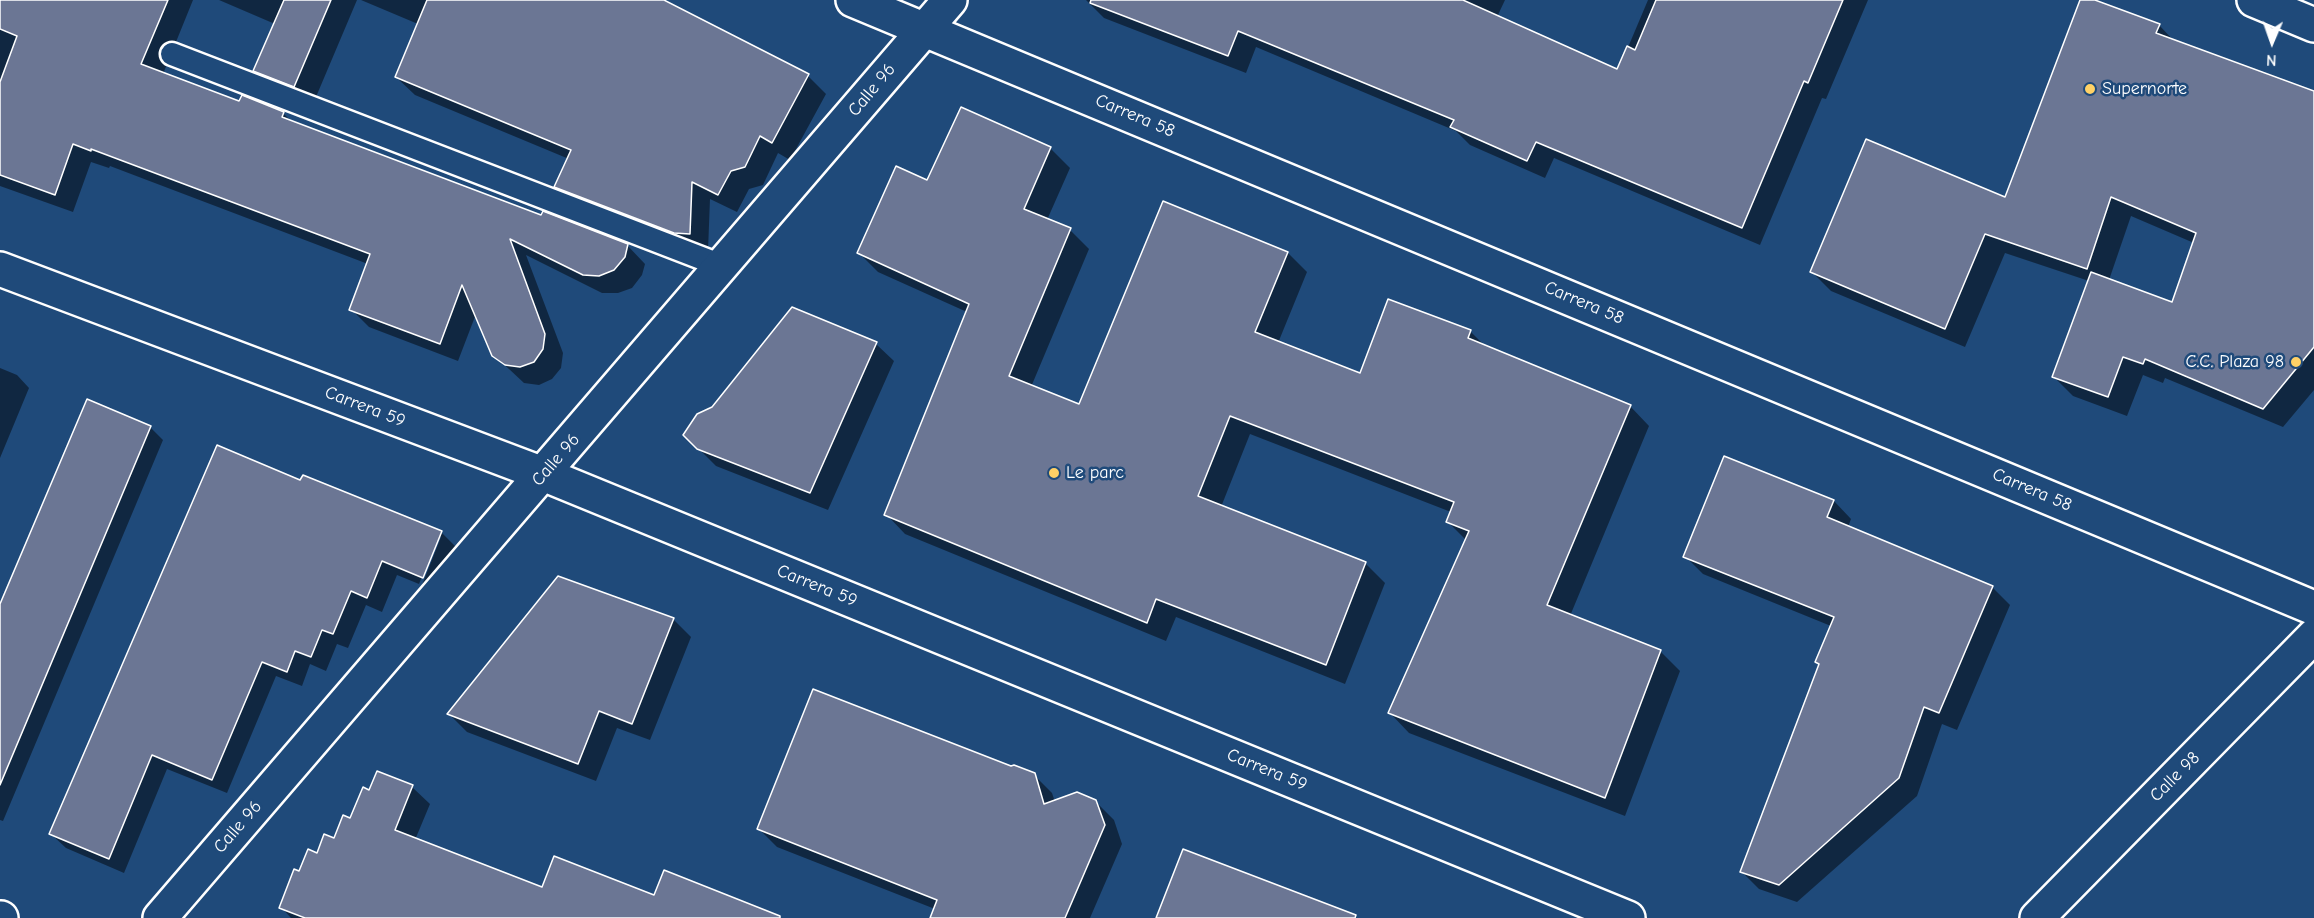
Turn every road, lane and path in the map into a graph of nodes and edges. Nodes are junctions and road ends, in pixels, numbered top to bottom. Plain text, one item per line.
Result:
1 (853, 0) edge
2 (950, 0) edge
3 (2254, 0) edge
4 (2314, 26) edge
5 (924, 28) junction
6 (172, 54) dead end
7 (722, 266) junction
8 (0, 269) edge
9 (543, 474) junction
10 (2314, 608) edge
11 (2314, 636) edge
12 (160, 918) edge
13 (1628, 918) edge
14 (2037, 918) edge

1 - 5 street, Carrera 58
2 - 5 street, Calle 96
3 - 4 street
5 - 7 street, Calle 96
5 - 10 street, Carrera 58
6 - 7 lane
7 - 9 street, Calle 96
8 - 9 street, Carrera 59
9 - 12 street, Calle 96
9 - 13 street, Carrera 59
11 - 14 street, Calle 98

